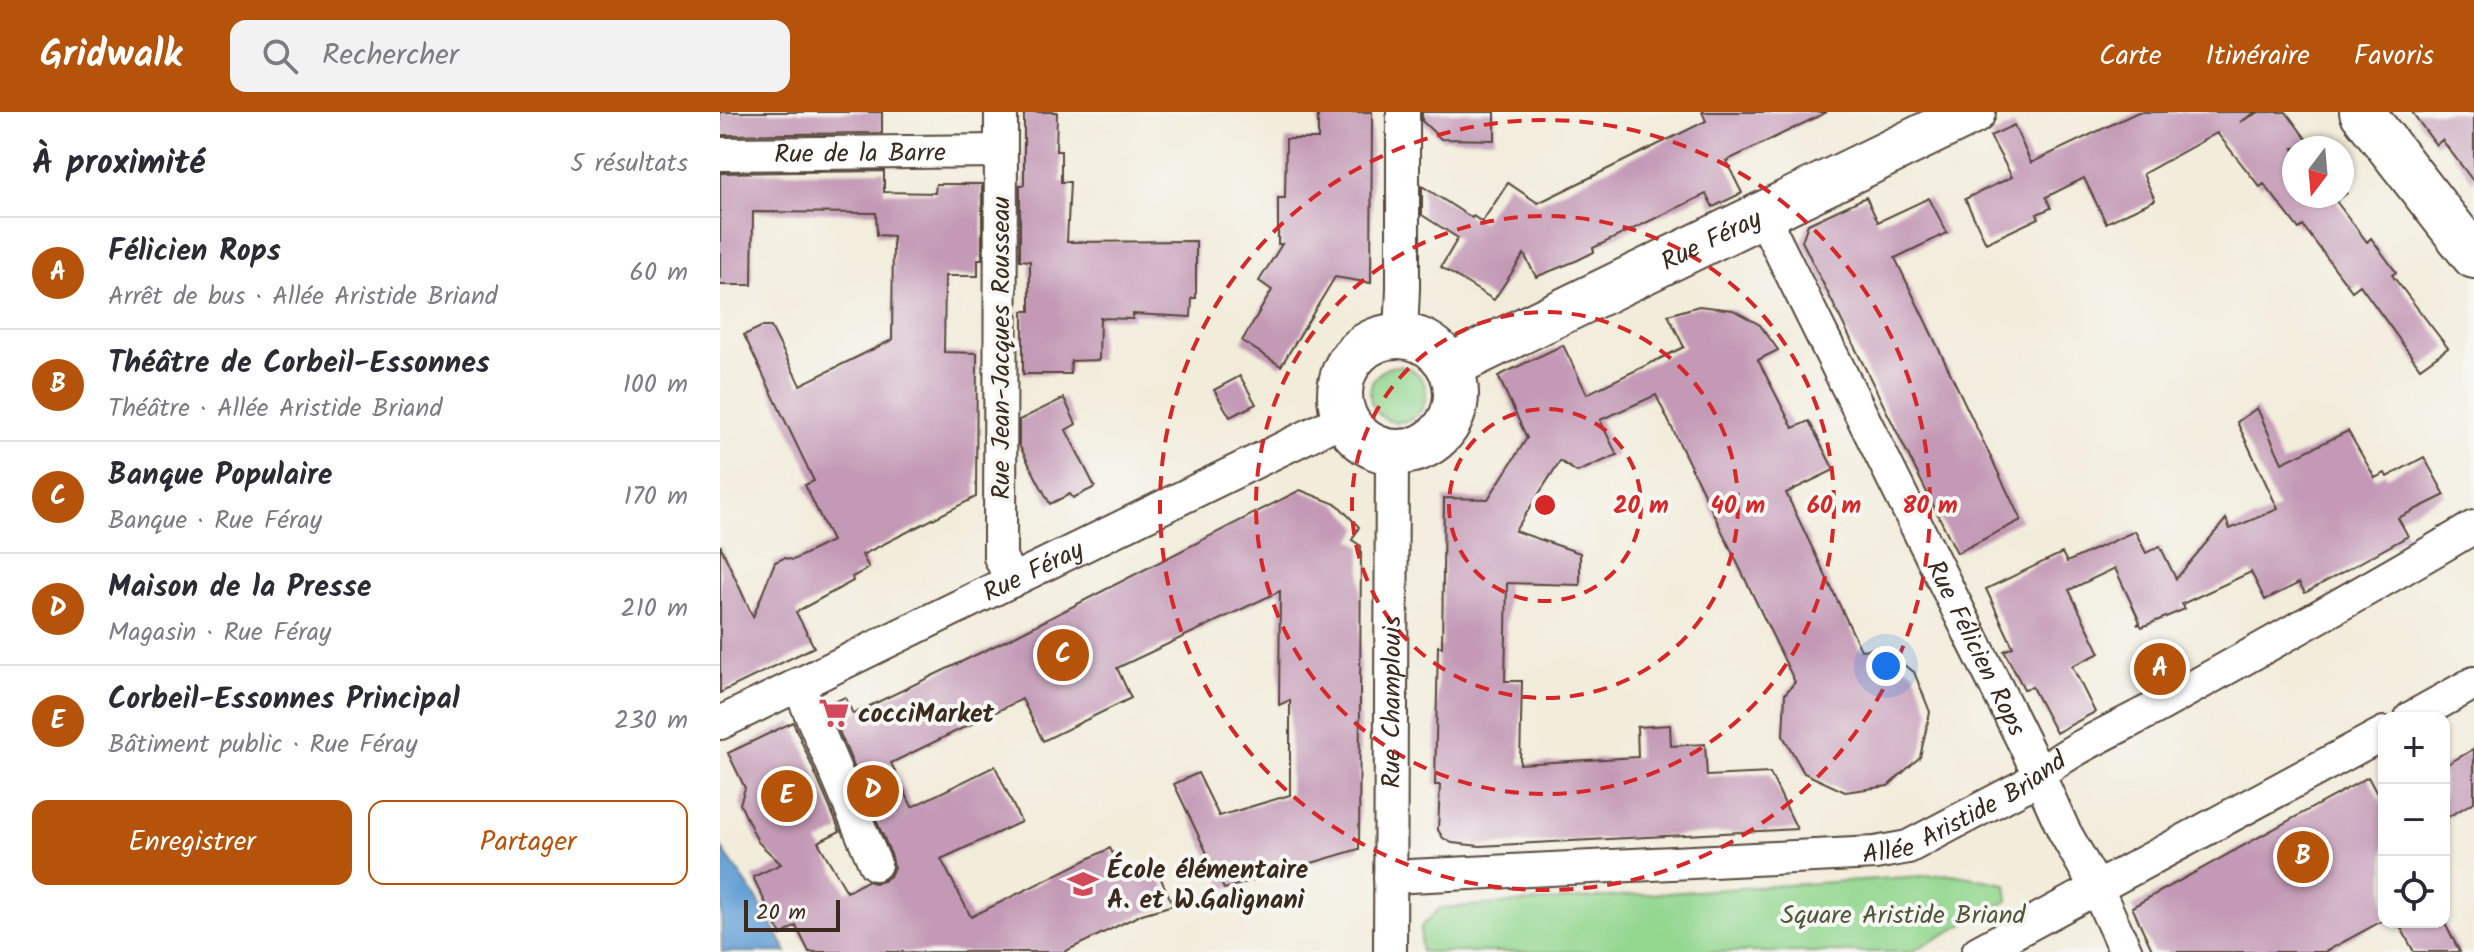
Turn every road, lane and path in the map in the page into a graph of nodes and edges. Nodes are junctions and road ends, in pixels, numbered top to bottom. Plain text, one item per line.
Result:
1 (1001, 112) edge
2 (1403, 112) edge
3 (1973, 112) edge
4 (2362, 112) edge
5 (1000, 151) junction
6 (720, 154) edge
7 (1762, 214) junction
8 (2474, 256) edge
9 (1401, 336) junction
10 (1450, 366) junction
11 (1345, 418) junction
12 (1392, 452) junction
13 (2474, 527) edge
14 (1012, 581) junction
15 (2474, 683) edge
16 (798, 684) junction
17 (2422, 712) edge
18 (720, 723) edge
19 (2378, 736) edge
20 (2038, 774) junction
21 (875, 864) dead end
22 (1390, 877) junction
23 (2096, 887) junction
24 (1390, 952) edge
25 (1978, 952) edge
26 (2126, 952) edge

1 - 5 street, Rue Jean-Jacques Rousseau
2 - 9 street
3 - 7 main road, Rue Féray
4 - 8 main road
5 - 6 street, Rue de la Barre
5 - 14 street, Rue Jean-Jacques Rousseau
7 - 10 main road, Rue Féray
7 - 20 street, Rue Félicien Rops
9 - 10 main road
9 - 11 main road
10 - 12 main road
11 - 12 main road
11 - 14 street, Rue Féray
12 - 22 street, Rue Champlouis
13 - 20 street, Allée Aristide Briand
14 - 16 street, Rue Féray
15 - 17 street
16 - 18 street, Rue Féray
16 - 21 street
19 - 23 street
20 - 22 street, Allée Aristide Briand
20 - 23 street, Rue Félicien Rops
22 - 24 street, Rue Champlouis
23 - 25 street
23 - 26 street, Rue Félicien Rops

